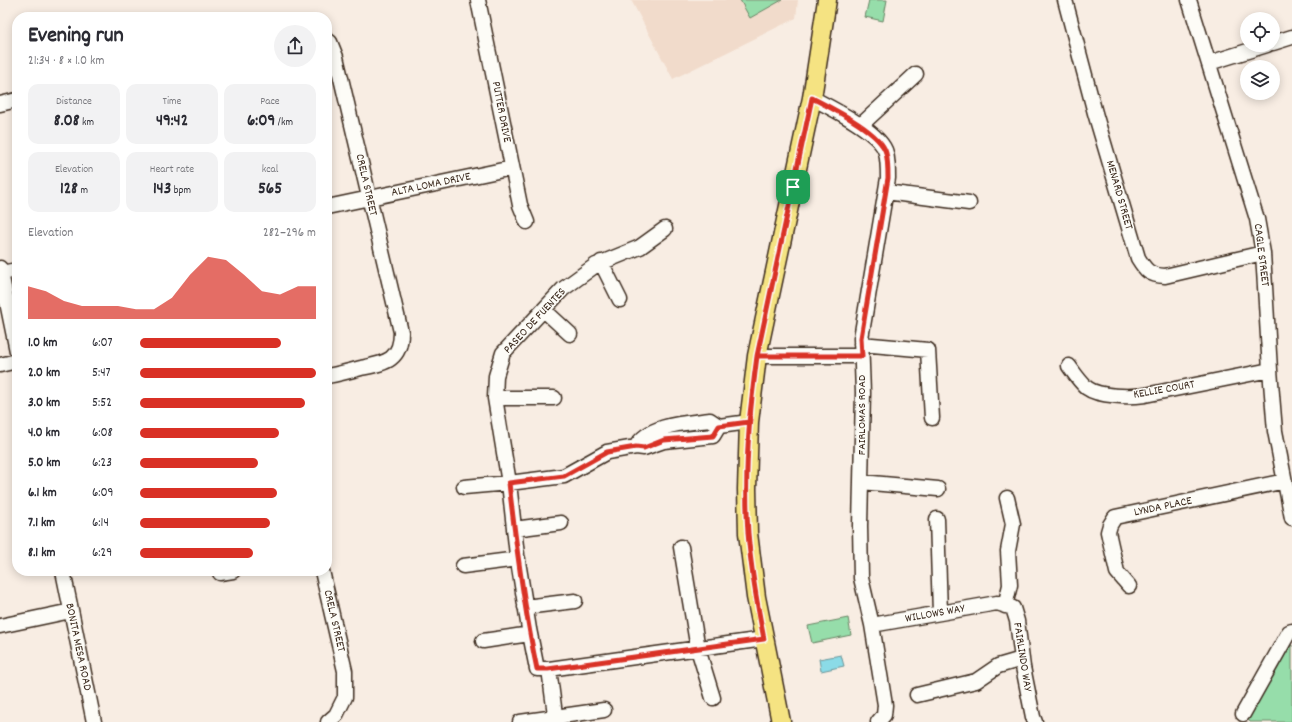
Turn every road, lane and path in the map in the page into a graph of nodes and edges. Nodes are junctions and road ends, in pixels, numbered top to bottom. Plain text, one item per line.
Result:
1 (478, 0) edge
2 (827, 0) edge
3 (1065, 0) edge
4 (1189, 0) edge
5 (1292, 37) edge
6 (1280, 41) edge
7 (332, 47) edge
8 (1246, 52) edge
9 (1209, 64) junction
10 (916, 74) dead end
11 (812, 98) junction
12 (12, 101) edge
13 (0, 104) edge
14 (861, 125) junction
15 (512, 168) junction
16 (886, 192) junction
17 (369, 199) junction
18 (969, 203) dead end
19 (332, 206) edge
20 (527, 222) dead end
21 (665, 229) dead end
22 (1263, 253) junction
23 (601, 262) junction
24 (12, 270) edge
25 (1, 271) edge
26 (620, 300) dead end
27 (544, 310) junction
28 (12, 326) edge
29 (570, 334) dead end
30 (861, 350) junction
31 (757, 356) junction
32 (12, 362) edge
33 (0, 365) edge
34 (1069, 366) dead end
35 (1270, 370) junction
36 (332, 375) edge
37 (495, 398) junction
38 (554, 398) dead end
39 (932, 418) dead end
40 (749, 422) junction
41 (1284, 481) junction
42 (861, 482) junction
43 (509, 483) junction
44 (464, 487) dead end
45 (938, 489) dead end
46 (1007, 498) dead end
47 (1292, 518) edge
48 (937, 519) dead end
49 (561, 523) dead end
50 (514, 529) junction
51 (681, 547) dead end
52 (518, 559) junction
53 (463, 566) dead end
54 (64, 576) edge
55 (323, 576) edge
56 (1129, 586) dead end
57 (575, 601) dead end
58 (1001, 604) junction
59 (526, 607) junction
60 (71, 611) junction
61 (940, 613) junction
62 (872, 625) junction
63 (0, 626) edge
64 (1292, 631) edge
65 (530, 634) junction
66 (764, 639) junction
67 (483, 641) dead end
68 (698, 649) junction
69 (1022, 659) junction
70 (548, 669) junction
71 (917, 695) dead end
72 (713, 698) dead end
73 (604, 710) dead end
74 (1243, 714) dead end
75 (555, 720) edge
76 (883, 720) edge
77 (1032, 720) edge
78 (94, 722) edge
79 (328, 722) edge
80 (520, 722) edge
81 (781, 722) edge

1 - 15 street, PUTTER DRIVE
2 - 11 main road
3 - 22 street, MENARD STREET
4 - 9 street, CAGLE STREET
5 - 6 street
7 - 17 street, CRELA STREET
8 - 9 street
9 - 22 street, CAGLE STREET
10 - 14 street
11 - 14 street, FAIRLOMAS ROAD
11 - 31 main road
12 - 13 street
14 - 16 street, FAIRLOMAS ROAD
15 - 17 street, ALTA LOMA DRIVE
15 - 20 street, PUTTER DRIVE
16 - 18 street
16 - 30 street, FAIRLOMAS ROAD
17 - 19 street, ALTA LOMA DRIVE
17 - 36 street, CRELA STREET
21 - 23 street, PASEO DE FUENTES
22 - 35 street, CAGLE STREET
23 - 26 street
23 - 27 street, PASEO DE FUENTES
24 - 25 street
25 - 28 street
27 - 29 street
27 - 37 street, PASEO DE FUENTES
30 - 31 street
30 - 39 street
30 - 42 street, FAIRLOMAS ROAD
31 - 40 main road
32 - 33 street
34 - 35 street, KELLIE COURT
35 - 41 street, CAGLE STREET
37 - 38 street
37 - 43 street, PASEO DE FUENTES
40 - 43 street
40 - 66 main road
41 - 47 street, CAGLE STREET
41 - 56 street, LYNDA PLACE
42 - 45 street
42 - 62 street, FAIRLOMAS ROAD
43 - 44 street
43 - 50 street, PASEO DE FUENTES
46 - 58 street
48 - 61 street
49 - 50 street
50 - 52 street, PASEO DE FUENTES
51 - 68 street
52 - 53 street
52 - 59 street, PASEO DE FUENTES
54 - 60 street, BONITA MESA ROAD
55 - 79 street, CRELA STREET
57 - 59 street
58 - 61 street, WILLOWS WAY
58 - 69 street, FAIRLINDO WAY
59 - 65 street, PASEO DE FUENTES
60 - 63 street
60 - 78 street, BONITA MESA ROAD
61 - 62 street, WILLOWS WAY
62 - 76 street, FAIRLOMAS ROAD
64 - 74 street
65 - 67 street
65 - 70 street, PASEO DE FUENTES
66 - 68 street
66 - 81 main road
68 - 70 street
68 - 72 street
69 - 71 street
69 - 77 street, FAIRLINDO WAY
70 - 75 street
73 - 75 street
75 - 80 street

